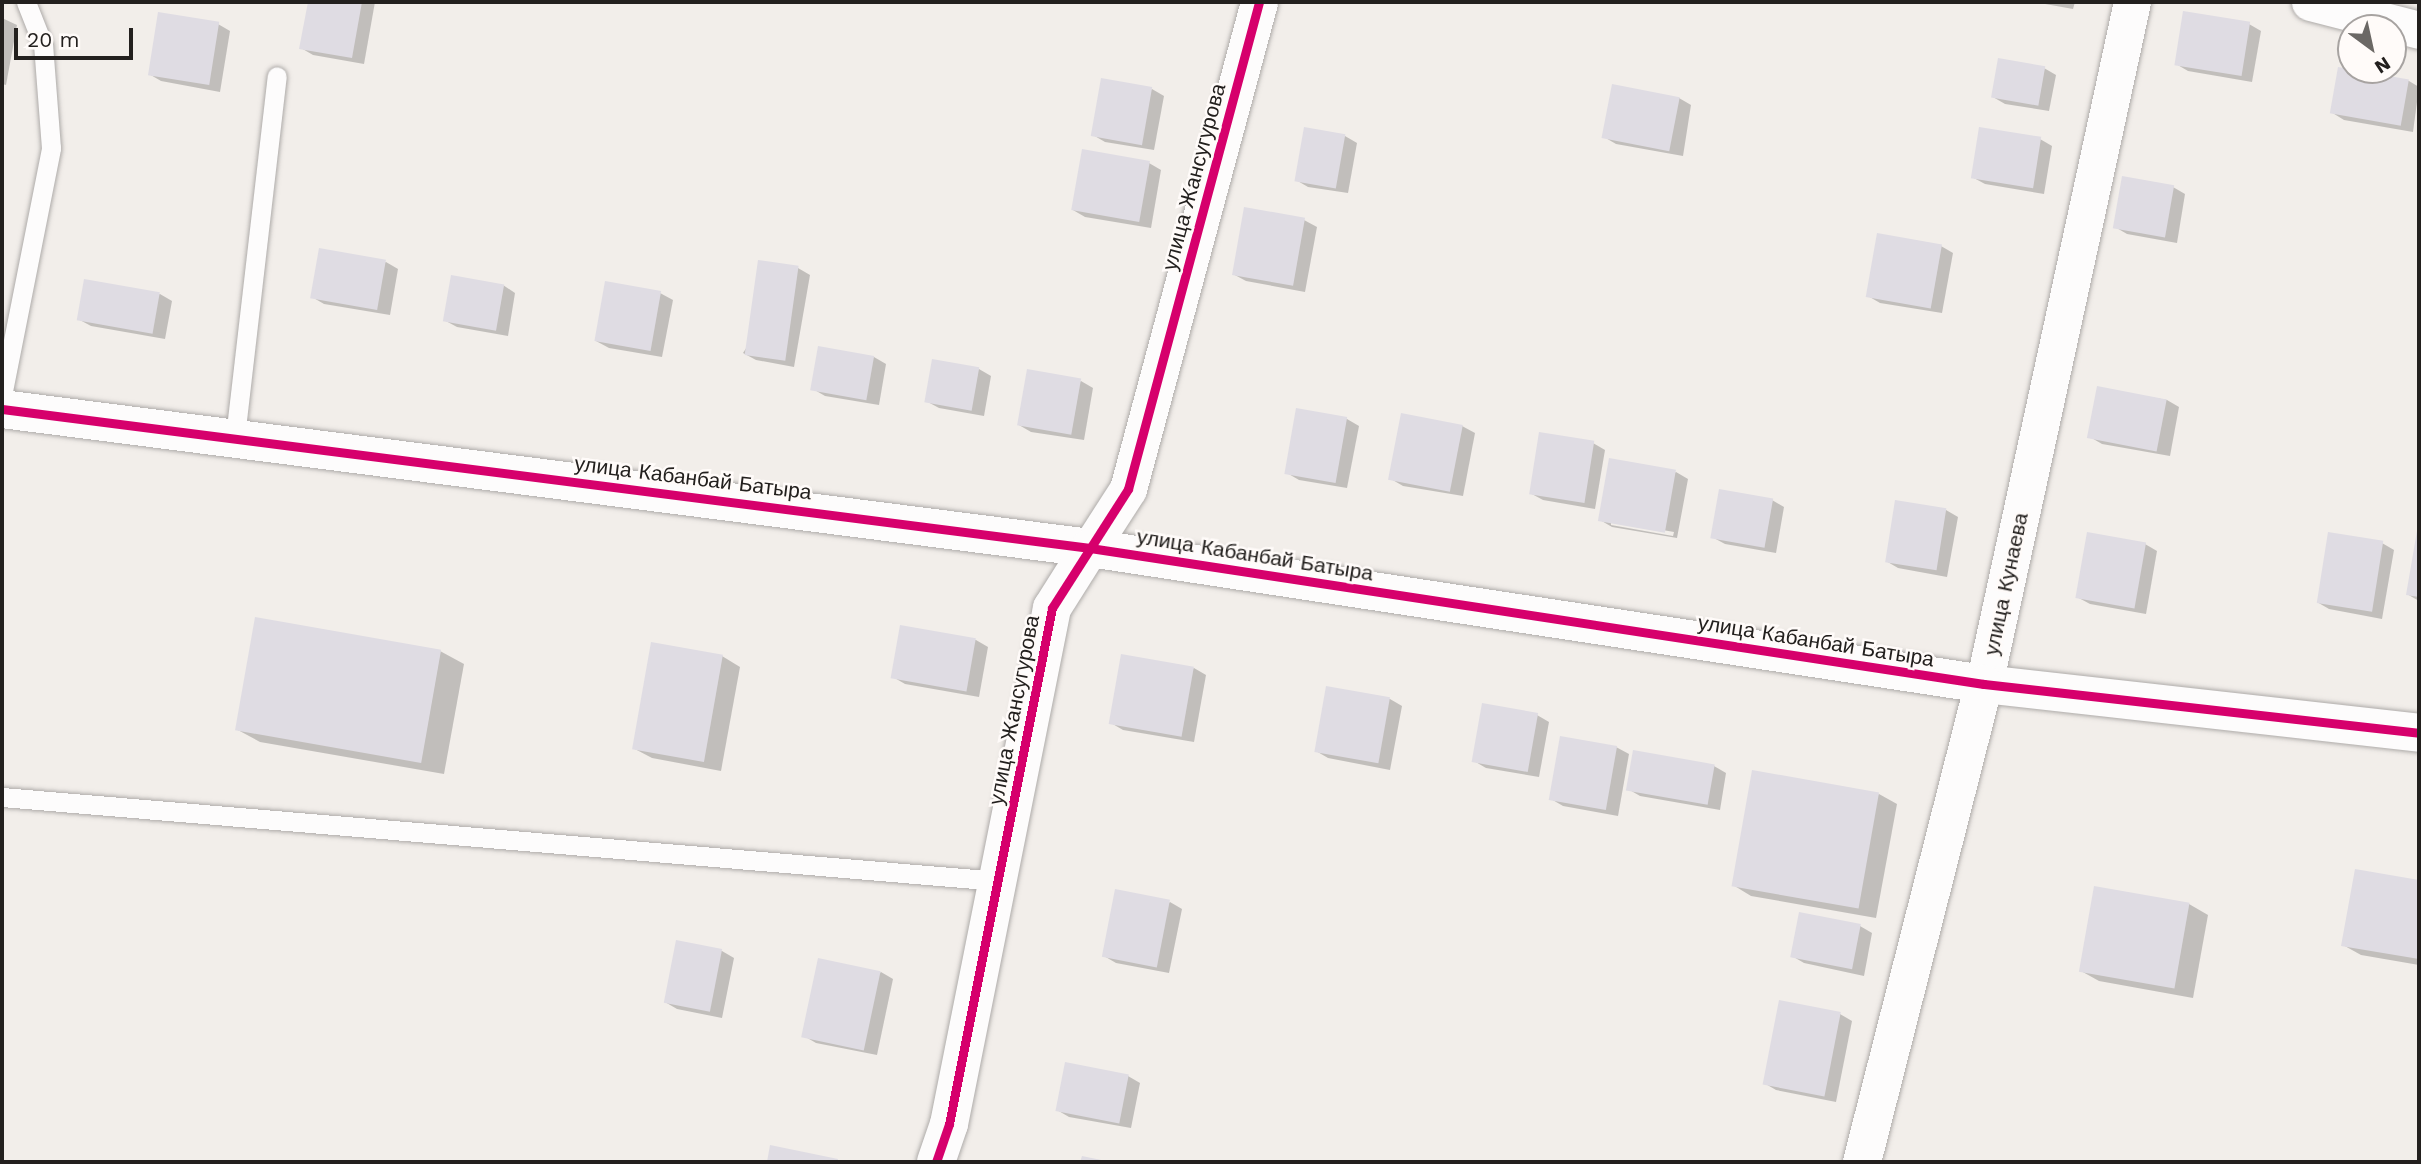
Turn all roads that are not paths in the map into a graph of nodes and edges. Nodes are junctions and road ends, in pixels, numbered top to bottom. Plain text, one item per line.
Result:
1 (26, 2) edge
2 (1259, 2) edge
3 (2132, 2) edge
4 (2310, 2) edge
5 (2419, 30) edge
6 (277, 76) dead end
7 (2, 396) edge
8 (2, 410) edge
9 (235, 437) junction
10 (1090, 548) junction
11 (1984, 684) junction
12 (2419, 733) edge
13 (2, 797) edge
14 (998, 881) junction
15 (936, 1162) edge
16 (1862, 1162) edge

1 - 7 lane
2 - 10 street, улица Жансугурова
3 - 11 street, улица Кунаева
4 - 5 street
6 - 9 lane
8 - 9 street, улица Кабанбай Батыра
9 - 10 street, улица Кабанбай Батыра
10 - 11 street, улица Кабанбай Батыра
10 - 14 street, улица Жансугурова
11 - 12 street, улица Кабанбай Батыра
11 - 16 street, улица Кунаева
13 - 14 lane
14 - 15 street, улица Жансугурова

